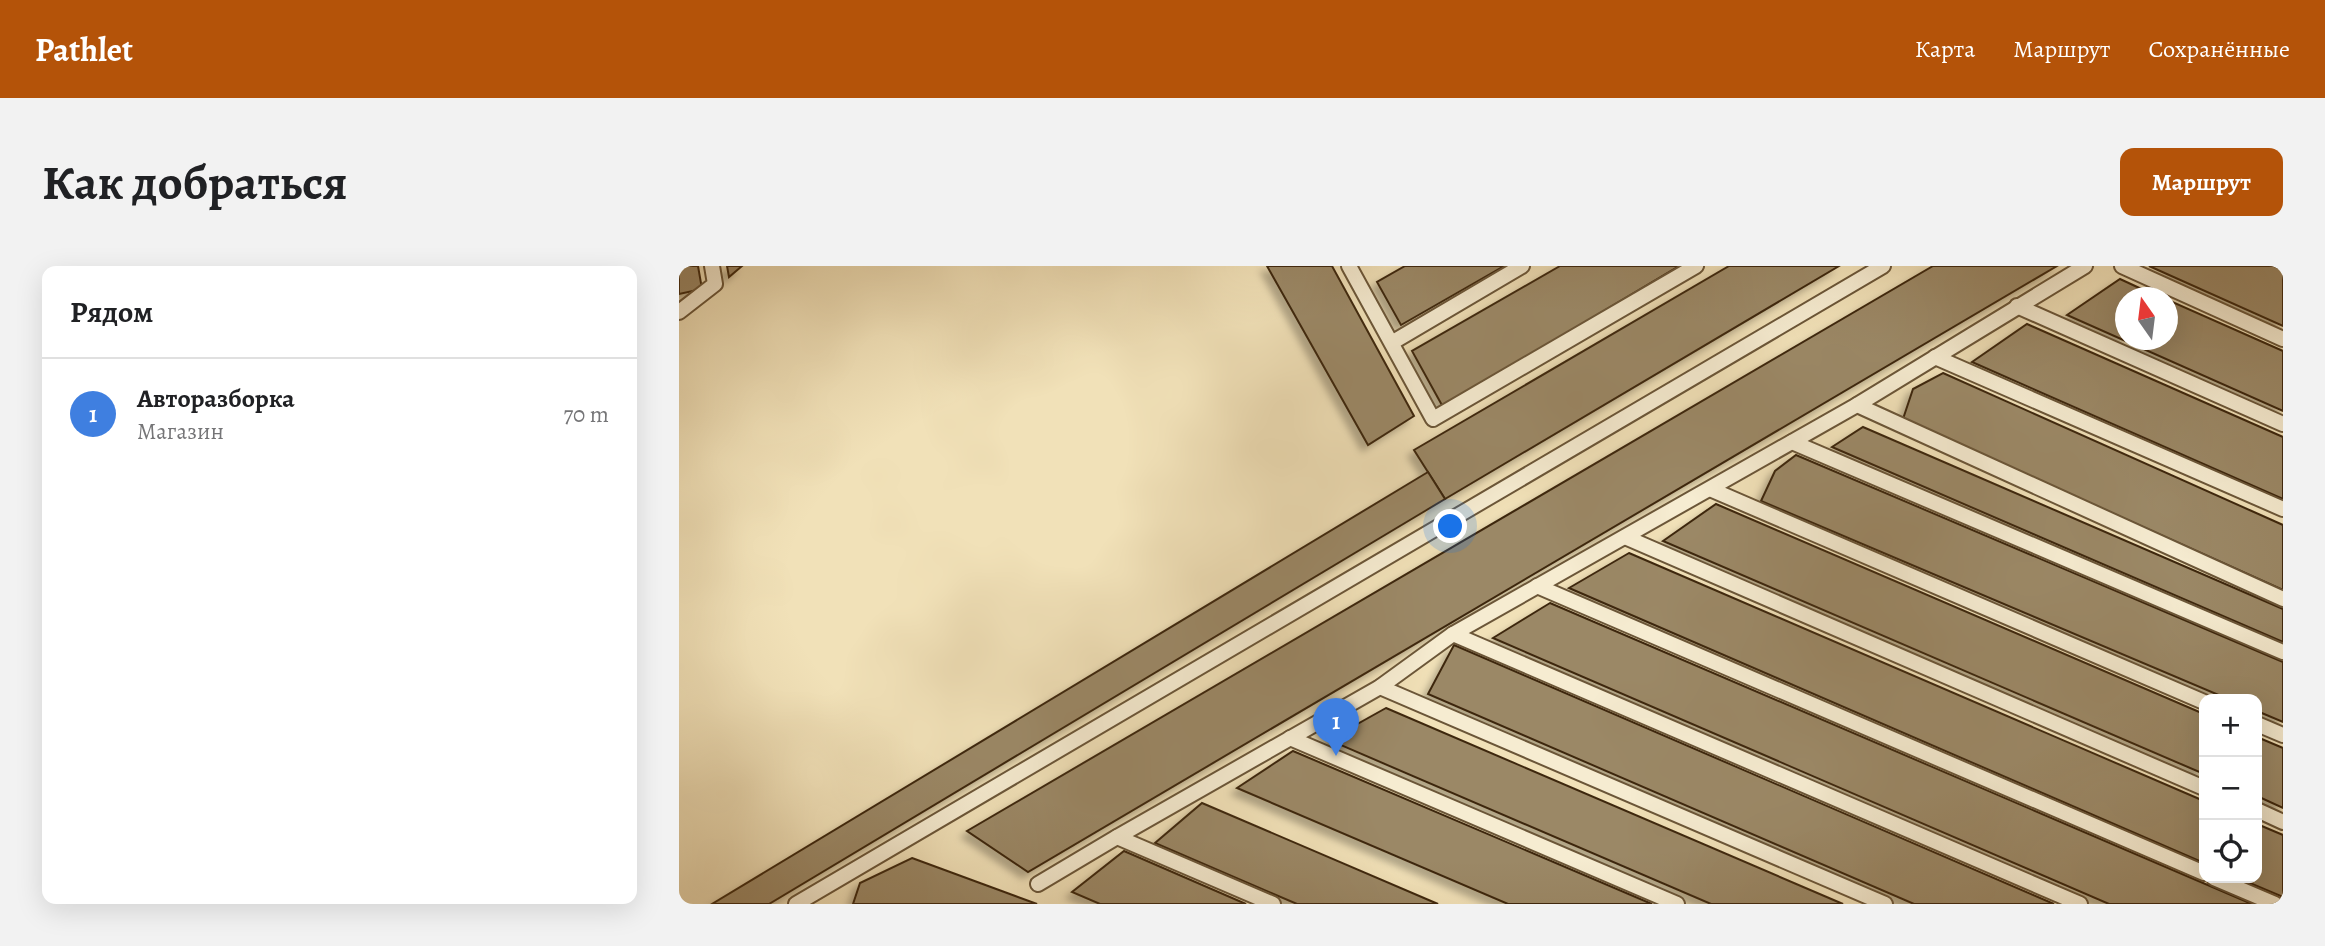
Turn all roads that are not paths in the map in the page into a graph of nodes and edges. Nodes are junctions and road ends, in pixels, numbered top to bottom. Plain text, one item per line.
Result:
1 (712, 266) edge
2 (1522, 266) edge
3 (1696, 266) edge
4 (1883, 266) edge
5 (2085, 266) edge
6 (2122, 266) edge
7 (1355, 268) edge
8 (2017, 306) junction
9 (679, 312) edge
10 (2283, 339) edge
11 (1393, 342) junction
12 (1935, 358) junction
13 (1857, 405) junction
14 (2283, 424) edge
15 (1792, 442) junction
16 (1710, 489) junction
17 (2283, 509) edge
18 (1625, 537) junction
19 (1537, 586) junction
20 (2283, 599) edge
21 (1453, 635) junction
22 (2283, 652) edge
23 (1381, 687) junction
24 (2199, 700) edge
25 (2262, 726) edge
26 (2283, 736) edge
27 (1290, 738) junction
28 (2199, 786) edge
29 (2262, 812) edge
30 (2283, 822) edge
31 (1117, 837) junction
32 (2199, 871) edge
33 (2226, 883) edge
34 (1038, 884) dead end
35 (796, 904) edge
36 (1273, 904) edge
37 (1677, 904) edge
38 (1885, 904) edge
39 (2080, 904) edge
40 (2275, 904) edge

1 - 9 lane
2 - 11 lane
3 - 11 lane
4 - 35 lane
5 - 8 lane
6 - 10 lane
7 - 11 lane
8 - 12 lane
8 - 14 lane
12 - 13 lane
12 - 17 lane
13 - 15 lane
13 - 20 lane
15 - 16 lane
15 - 22 lane
16 - 18 lane
16 - 24 lane
18 - 19 lane
18 - 28 lane
19 - 21 lane
19 - 32 lane
21 - 23 lane
21 - 39 lane
23 - 27 lane
23 - 38 lane
25 - 26 lane
27 - 31 lane
27 - 37 lane
29 - 30 lane
31 - 34 lane
31 - 36 lane
33 - 40 lane

